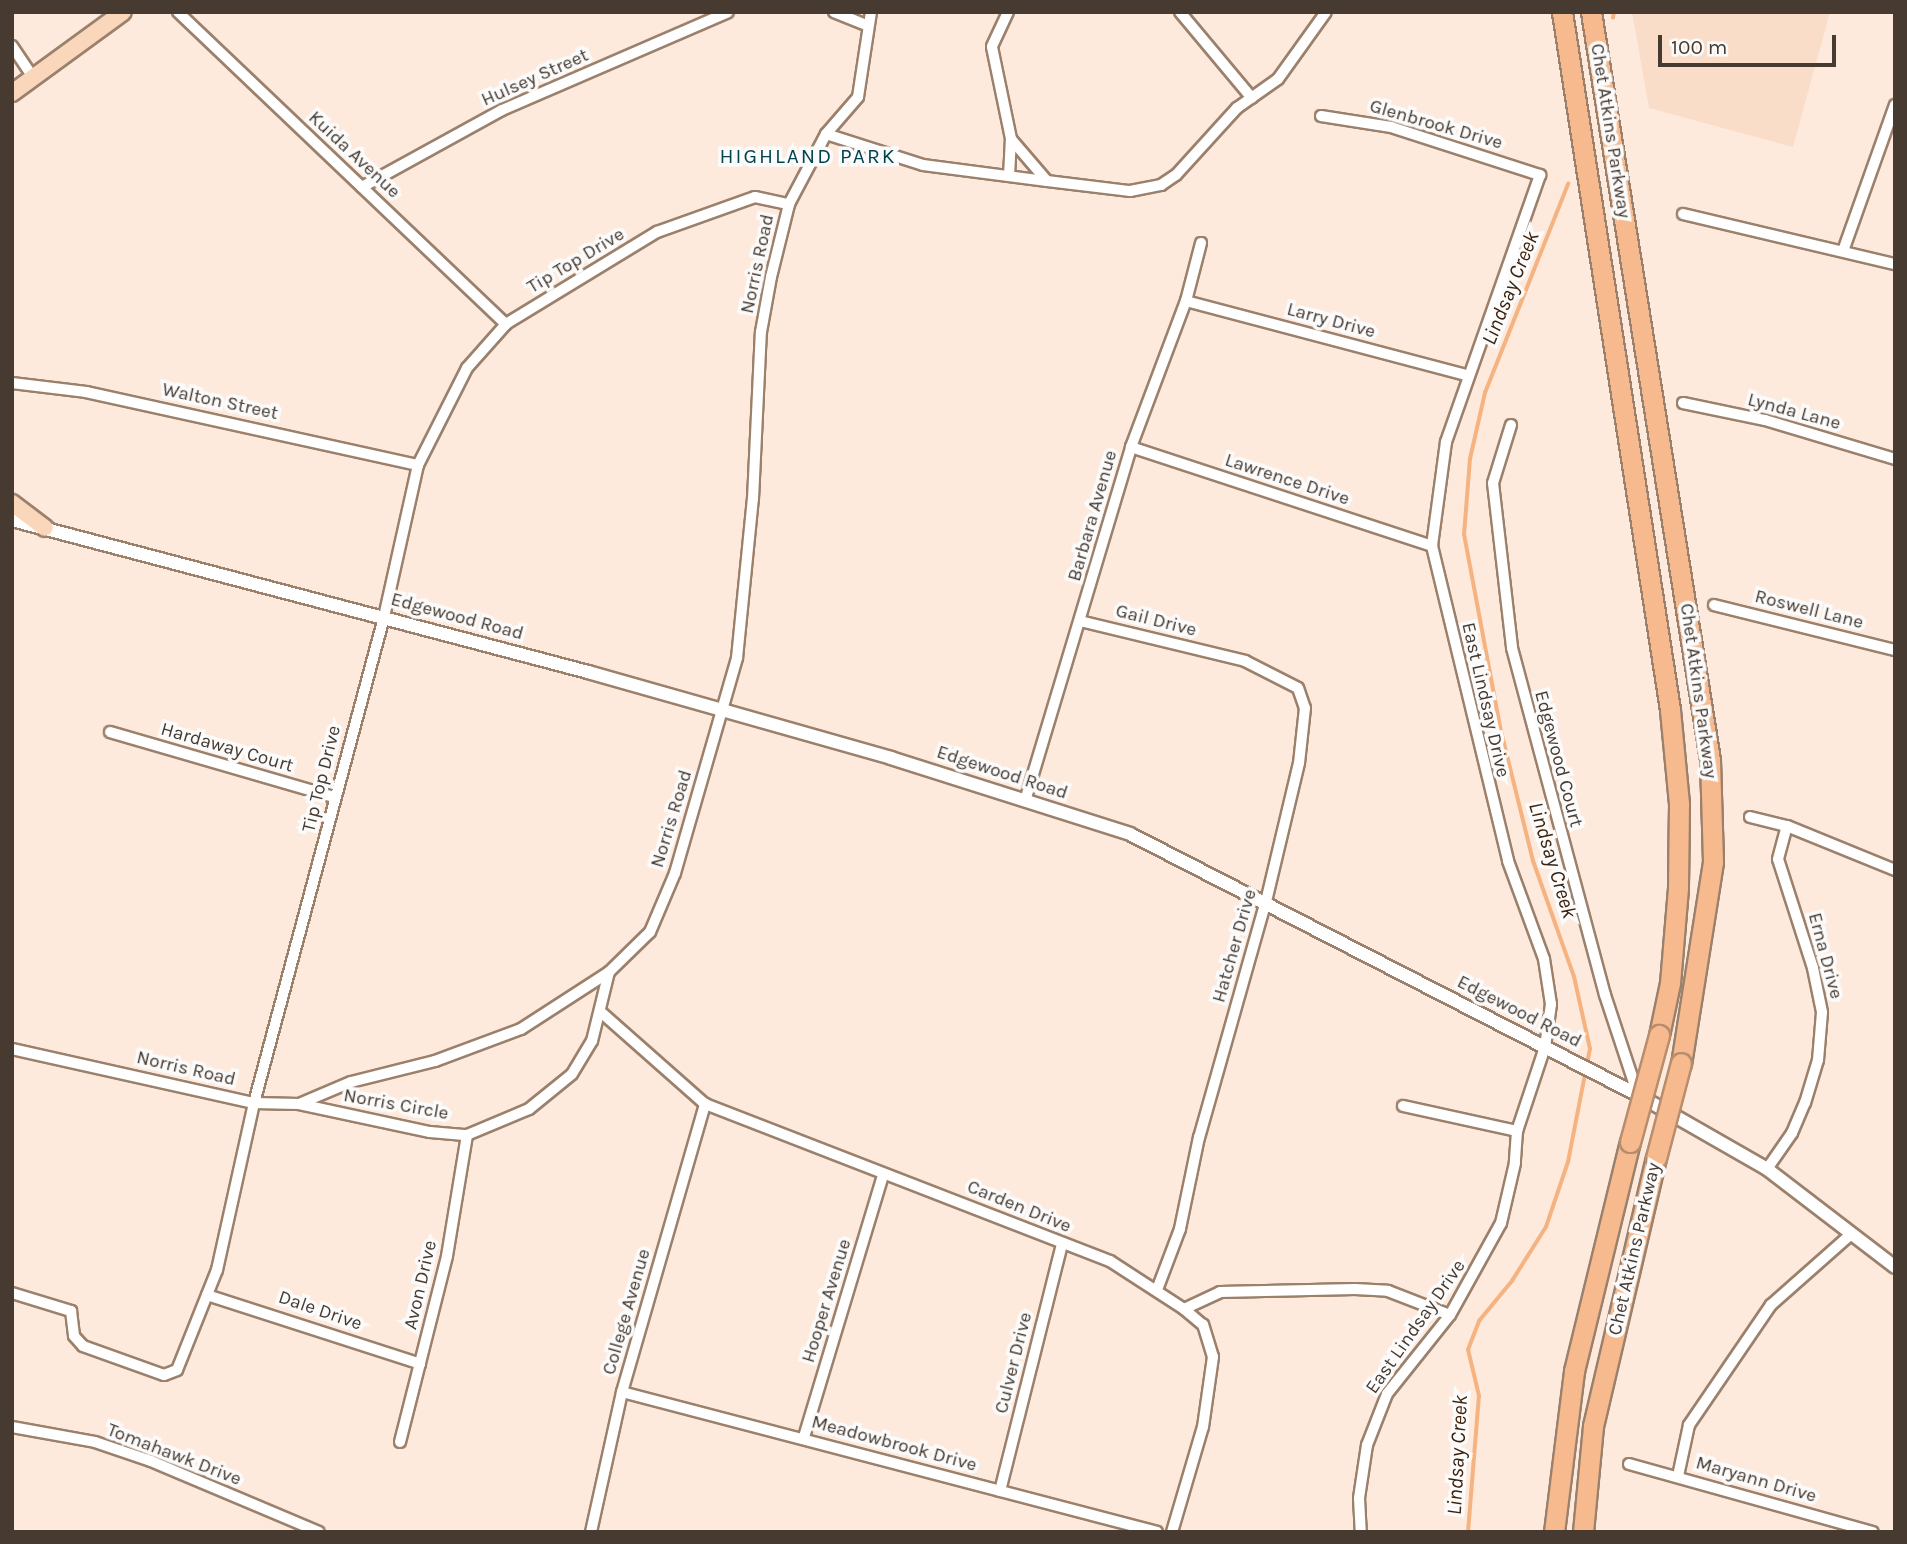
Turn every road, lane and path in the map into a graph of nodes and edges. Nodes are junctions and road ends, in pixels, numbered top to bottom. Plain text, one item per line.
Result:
1 (123, 12) edge
2 (178, 12) edge
3 (728, 12) edge
4 (834, 12) edge
5 (871, 12) edge
6 (1007, 12) edge
7 (1180, 12) edge
8 (1326, 12) edge
9 (1562, 12) edge
10 (1591, 12) edge
11 (867, 25) junction
12 (12, 46) edge
13 (33, 77) junction
14 (12, 93) edge
15 (1252, 98) junction
16 (1895, 105) edge
17 (1321, 116) dead end
18 (826, 134) junction
19 (1011, 139) junction
20 (1540, 175) joint
21 (1009, 176) junction
22 (1047, 181) junction
23 (362, 187) junction
24 (789, 204) junction
25 (1683, 214) dead end
26 (1201, 243) dead end
27 (1843, 251) junction
28 (1895, 264) edge
29 (1186, 301) junction
30 (506, 324) junction
31 (1466, 375) junction
32 (12, 383) edge
33 (1683, 403) dead end
34 (1511, 425) dead end
35 (1131, 447) junction
36 (1895, 459) edge
37 (418, 465) junction
38 (12, 503) edge
39 (12, 520) edge
40 (45, 528) junction
41 (1432, 545) junction
42 (1714, 605) dead end
43 (384, 617) junction
44 (1080, 621) junction
45 (1895, 650) edge
46 (1223, 656) joint
47 (724, 712) junction
48 (110, 732) dead end
49 (334, 797) junction
50 (1025, 801) junction
51 (1750, 817) dead end
52 (1787, 826) junction
53 (1895, 870) edge
54 (1266, 901) junction
55 (608, 972) junction
56 (601, 1013) junction
57 (1545, 1046) junction
58 (12, 1049) edge
59 (1638, 1095) junction
60 (254, 1103) junction
61 (299, 1104) junction
62 (705, 1104) junction
63 (1403, 1106) dead end
64 (1517, 1131) junction
65 (467, 1135) junction
66 (1767, 1169) junction
67 (883, 1175) junction
68 (1849, 1236) junction
69 (1062, 1244) junction
70 (1895, 1267) edge
71 (1157, 1290) junction
72 (12, 1293) edge
73 (207, 1295) junction
74 (1184, 1309) junction
75 (1450, 1315) junction
76 (420, 1364) junction
77 (622, 1392) junction
78 (12, 1427) edge
79 (804, 1437) junction
80 (400, 1442) dead end
81 (1629, 1464) dead end
82 (1678, 1476) junction
83 (1000, 1491) junction
84 (319, 1532) edge
85 (591, 1532) edge
86 (1157, 1532) edge
87 (1172, 1532) edge
88 (1361, 1532) edge
89 (1554, 1532) edge
90 (1583, 1532) edge
91 (1873, 1532) edge

1 - 13 main road
2 - 23 street, Kuida Avenue
3 - 23 street, Hulsey Street
4 - 11 street
5 - 11 street, Norris Road
6 - 19 street
7 - 15 street
8 - 15 street
9 - 89 highway, Chet Atkins Parkway, bridge
10 - 90 highway, Chet Atkins Parkway, bridge
11 - 18 street, Norris Road
12 - 13 street
13 - 14 main road
15 - 22 street
16 - 27 street
17 - 20 street, Glenbrook Drive
18 - 21 street
18 - 24 street, Norris Road
19 - 21 street
19 - 22 street
20 - 31 street, East Lindsay Drive
21 - 22 street
23 - 30 street, Kuida Avenue
24 - 30 street, Tip Top Drive
24 - 47 street, Norris Road
25 - 27 street
26 - 29 street, Barbara Avenue
27 - 28 street
29 - 31 street, Larry Drive
29 - 35 street, Barbara Avenue
30 - 37 street, Tip Top Drive
31 - 41 street, East Lindsay Drive
32 - 37 street, Walton Street
33 - 36 street, Lynda Lane
34 - 59 street, Edgewood Court
35 - 41 street, Lawrence Drive
35 - 44 street, Barbara Avenue
37 - 43 street, Tip Top Drive
38 - 40 main road
39 - 40 street, Edgewood Road
40 - 43 street, Edgewood Road
41 - 57 street, East Lindsay Drive
42 - 45 street, Roswell Lane
43 - 47 street, Edgewood Road
43 - 49 street, Tip Top Drive
44 - 46 street, Gail Drive
44 - 50 street, Barbara Avenue
46 - 54 street, Hatcher Drive
47 - 50 street, Edgewood Road
47 - 55 street, Norris Road
48 - 49 street, Hardaway Court
49 - 60 street, Tip Top Drive
50 - 54 street, Edgewood Road
51 - 52 street
52 - 53 street
52 - 66 street, Erna Drive
54 - 57 street, Edgewood Road
54 - 71 street, Hatcher Drive
55 - 56 street, Norris Circle
55 - 61 street, Norris Road
56 - 62 street, Carden Drive
56 - 65 street, Norris Circle
57 - 59 street, Edgewood Road
57 - 64 street, East Lindsay Drive
58 - 60 street, Norris Road
59 - 66 street, Edgewood Road
60 - 61 street, Norris Road
60 - 73 street, Tip Top Drive
61 - 65 street, Norris Circle
62 - 67 street, Carden Drive
62 - 77 street, College Avenue
63 - 64 street
64 - 75 street, East Lindsay Drive
65 - 76 street, Avon Drive
66 - 68 street, Edgewood Road
67 - 69 street, Carden Drive
67 - 79 street, Hooper Avenue
68 - 70 street, Edgewood Road
68 - 82 street
69 - 71 street, Carden Drive
69 - 83 street, Culver Drive
71 - 74 street, Carden Drive
72 - 73 street, Tip Top Drive
73 - 76 street, Dale Drive
74 - 75 street
74 - 87 street
75 - 88 street, East Lindsay Drive
76 - 80 street, Avon Drive
77 - 79 street, Meadowbrook Drive
77 - 85 street, College Avenue
78 - 84 street, Tomahawk Drive
79 - 83 street, Meadowbrook Drive
81 - 82 street, Maryann Drive
82 - 91 street, Maryann Drive
83 - 86 street, Meadowbrook Drive

